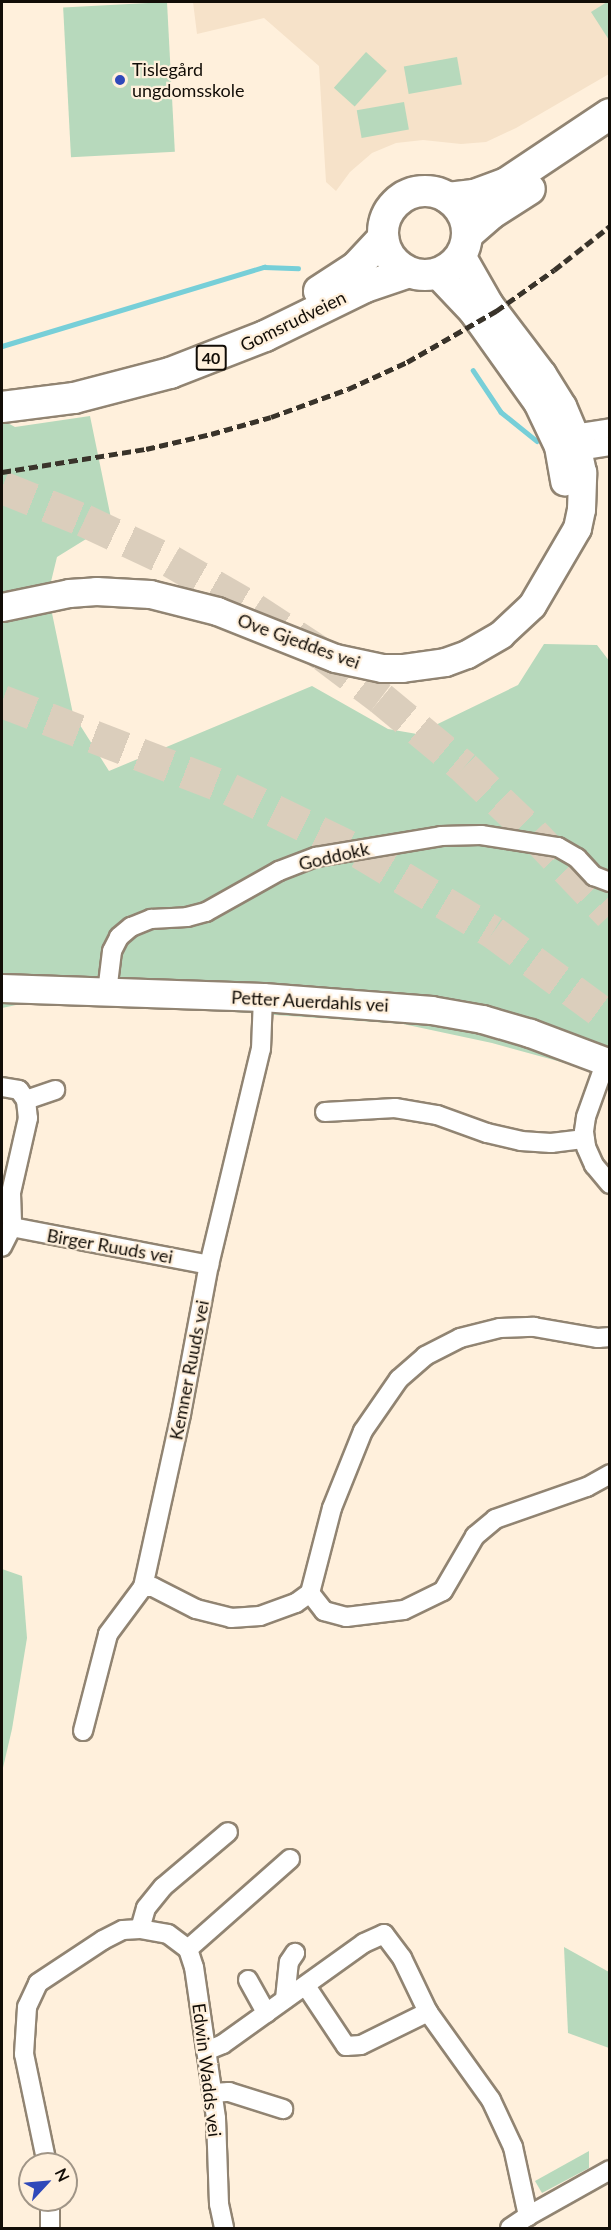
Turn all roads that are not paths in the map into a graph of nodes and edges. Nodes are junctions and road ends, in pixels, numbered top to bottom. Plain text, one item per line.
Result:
1 (609, 114) edge
2 (609, 135) edge
3 (448, 198) junction
4 (383, 238) junction
5 (464, 245) junction
6 (423, 273) junction
7 (2, 390) edge
8 (2, 407) edge
9 (609, 428) edge
10 (570, 444) junction
11 (609, 446) edge
12 (2, 607) edge
13 (609, 882) edge
14 (2, 988) edge
15 (107, 992) junction
16 (263, 997) junction
17 (608, 1062) edge
18 (2, 1087) edge
19 (55, 1090) dead end
20 (26, 1100) junction
21 (325, 1112) dead end
22 (585, 1139) junction
23 (609, 1184) edge
24 (12, 1227) junction
25 (2, 1247) edge
26 (209, 1265) junction
27 (609, 1337) edge
28 (609, 1474) edge
29 (143, 1587) junction
30 (310, 1593) junction
31 (82, 1731) dead end
32 (228, 1832) dead end
33 (290, 1859) dead end
34 (140, 1929) junction
35 (188, 1949) junction
36 (295, 1953) dead end
37 (248, 1980) dead end
38 (306, 1986) junction
39 (285, 1999) junction
40 (428, 2012) junction
41 (266, 2013) junction
42 (206, 2051) junction
43 (213, 2093) junction
44 (283, 2109) dead end
45 (45, 2152) edge
46 (609, 2170) edge
47 (50, 2212) edge
48 (528, 2216) junction
49 (51, 2229) edge
50 (224, 2229) edge
51 (510, 2229) edge

1 - 3 main road, 40
2 - 5 main road, 40
3 - 4 main road, 40
3 - 5 main road
4 - 6 main road
4 - 7 main road, Gomsrudveien / 40
5 - 6 main road, 40
5 - 10 street, Ove Gjeddes vei
6 - 8 main road, Gomsrudveien / 40
6 - 10 street, Ove Gjeddes vei
9 - 10 street
10 - 11 street
10 - 12 street, Ove Gjeddes vei
13 - 15 street, Goddokk
14 - 15 street, Petter Auerdahls vei
15 - 16 street, Petter Auerdahls vei
16 - 17 street, Petter Auerdahls vei
16 - 26 street, Kemner Ruuds vei
17 - 22 street
18 - 20 street
19 - 20 street
20 - 24 street
21 - 22 street
22 - 23 street
24 - 25 street
24 - 26 street, Birger Ruuds vei
26 - 29 street, Kemner Ruuds vei
27 - 30 street
28 - 30 street
29 - 30 street
29 - 31 street, Kemner Ruuds vei
32 - 34 street
33 - 35 street
34 - 35 street
34 - 45 street
35 - 42 street, Edwin Wadds vei
36 - 39 street
37 - 41 street
38 - 39 street
38 - 40 street
38 - 40 street
39 - 41 street
40 - 48 street
41 - 42 street
42 - 43 street, Edwin Wadds vei
43 - 44 street
43 - 50 street, Edwin Wadds vei
46 - 48 street
47 - 49 street
48 - 51 street

